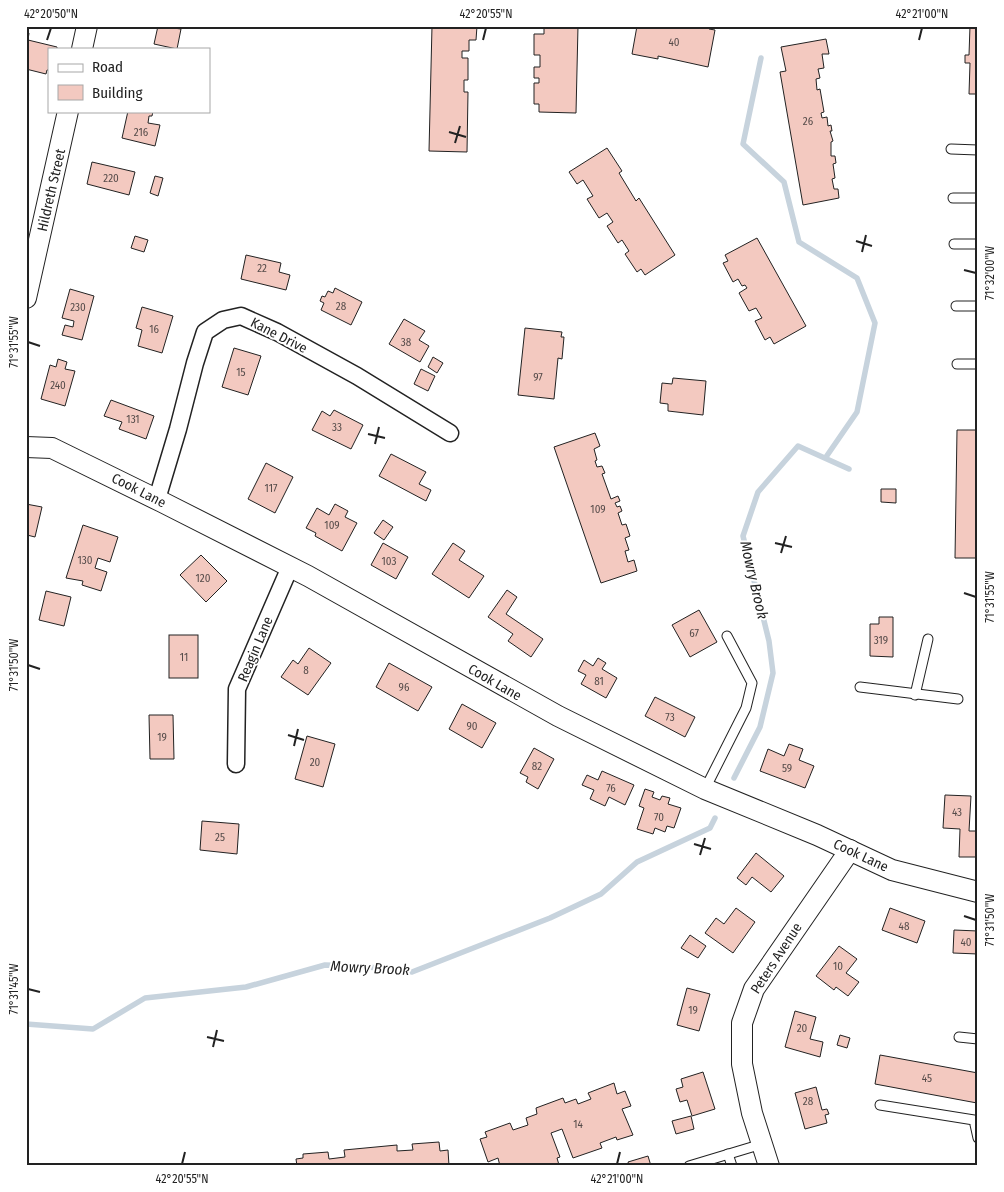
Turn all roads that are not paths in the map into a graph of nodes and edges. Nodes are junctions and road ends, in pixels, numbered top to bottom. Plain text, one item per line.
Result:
1 (88, 26) edge
2 (82, 48) edge
3 (68, 112) edge
4 (951, 150) dead end
5 (978, 150) edge
6 (953, 198) dead end
7 (978, 198) edge
8 (954, 244) dead end
9 (978, 244) edge
10 (26, 298) edge
11 (956, 306) dead end
12 (978, 306) edge
13 (957, 364) dead end
14 (978, 364) edge
15 (450, 433) dead end
16 (26, 447) edge
17 (158, 499) junction
18 (290, 567) junction
19 (727, 636) dead end
20 (928, 639) dead end
21 (860, 687) dead end
22 (915, 695) junction
23 (958, 699) dead end
24 (236, 764) dead end
25 (705, 789) junction
26 (850, 850) junction
27 (978, 892) edge
28 (959, 1037) dead end
29 (978, 1039) edge
30 (880, 1104) dead end
31 (976, 1118) edge
32 (978, 1138) edge
33 (762, 1144) junction
34 (728, 1154) junction
35 (689, 1166) edge
36 (732, 1166) edge
37 (769, 1166) edge

1 - 2 street
3 - 10 street, Hildreth Street
4 - 5 lane
6 - 7 lane
8 - 9 lane
11 - 12 lane
13 - 14 lane
15 - 17 street, Kane Drive
16 - 17 street, Cook Lane
17 - 18 street, Cook Lane
18 - 24 street, Reagin Lane
18 - 25 street, Cook Lane
19 - 25 lane
20 - 22 lane
21 - 22 lane
22 - 23 lane
25 - 26 street, Cook Lane
26 - 27 street, Cook Lane
26 - 33 street, Peters Avenue
28 - 29 lane
30 - 31 lane
31 - 32 lane
33 - 34 lane
33 - 37 street, Peters Avenue
34 - 35 lane
34 - 36 lane

